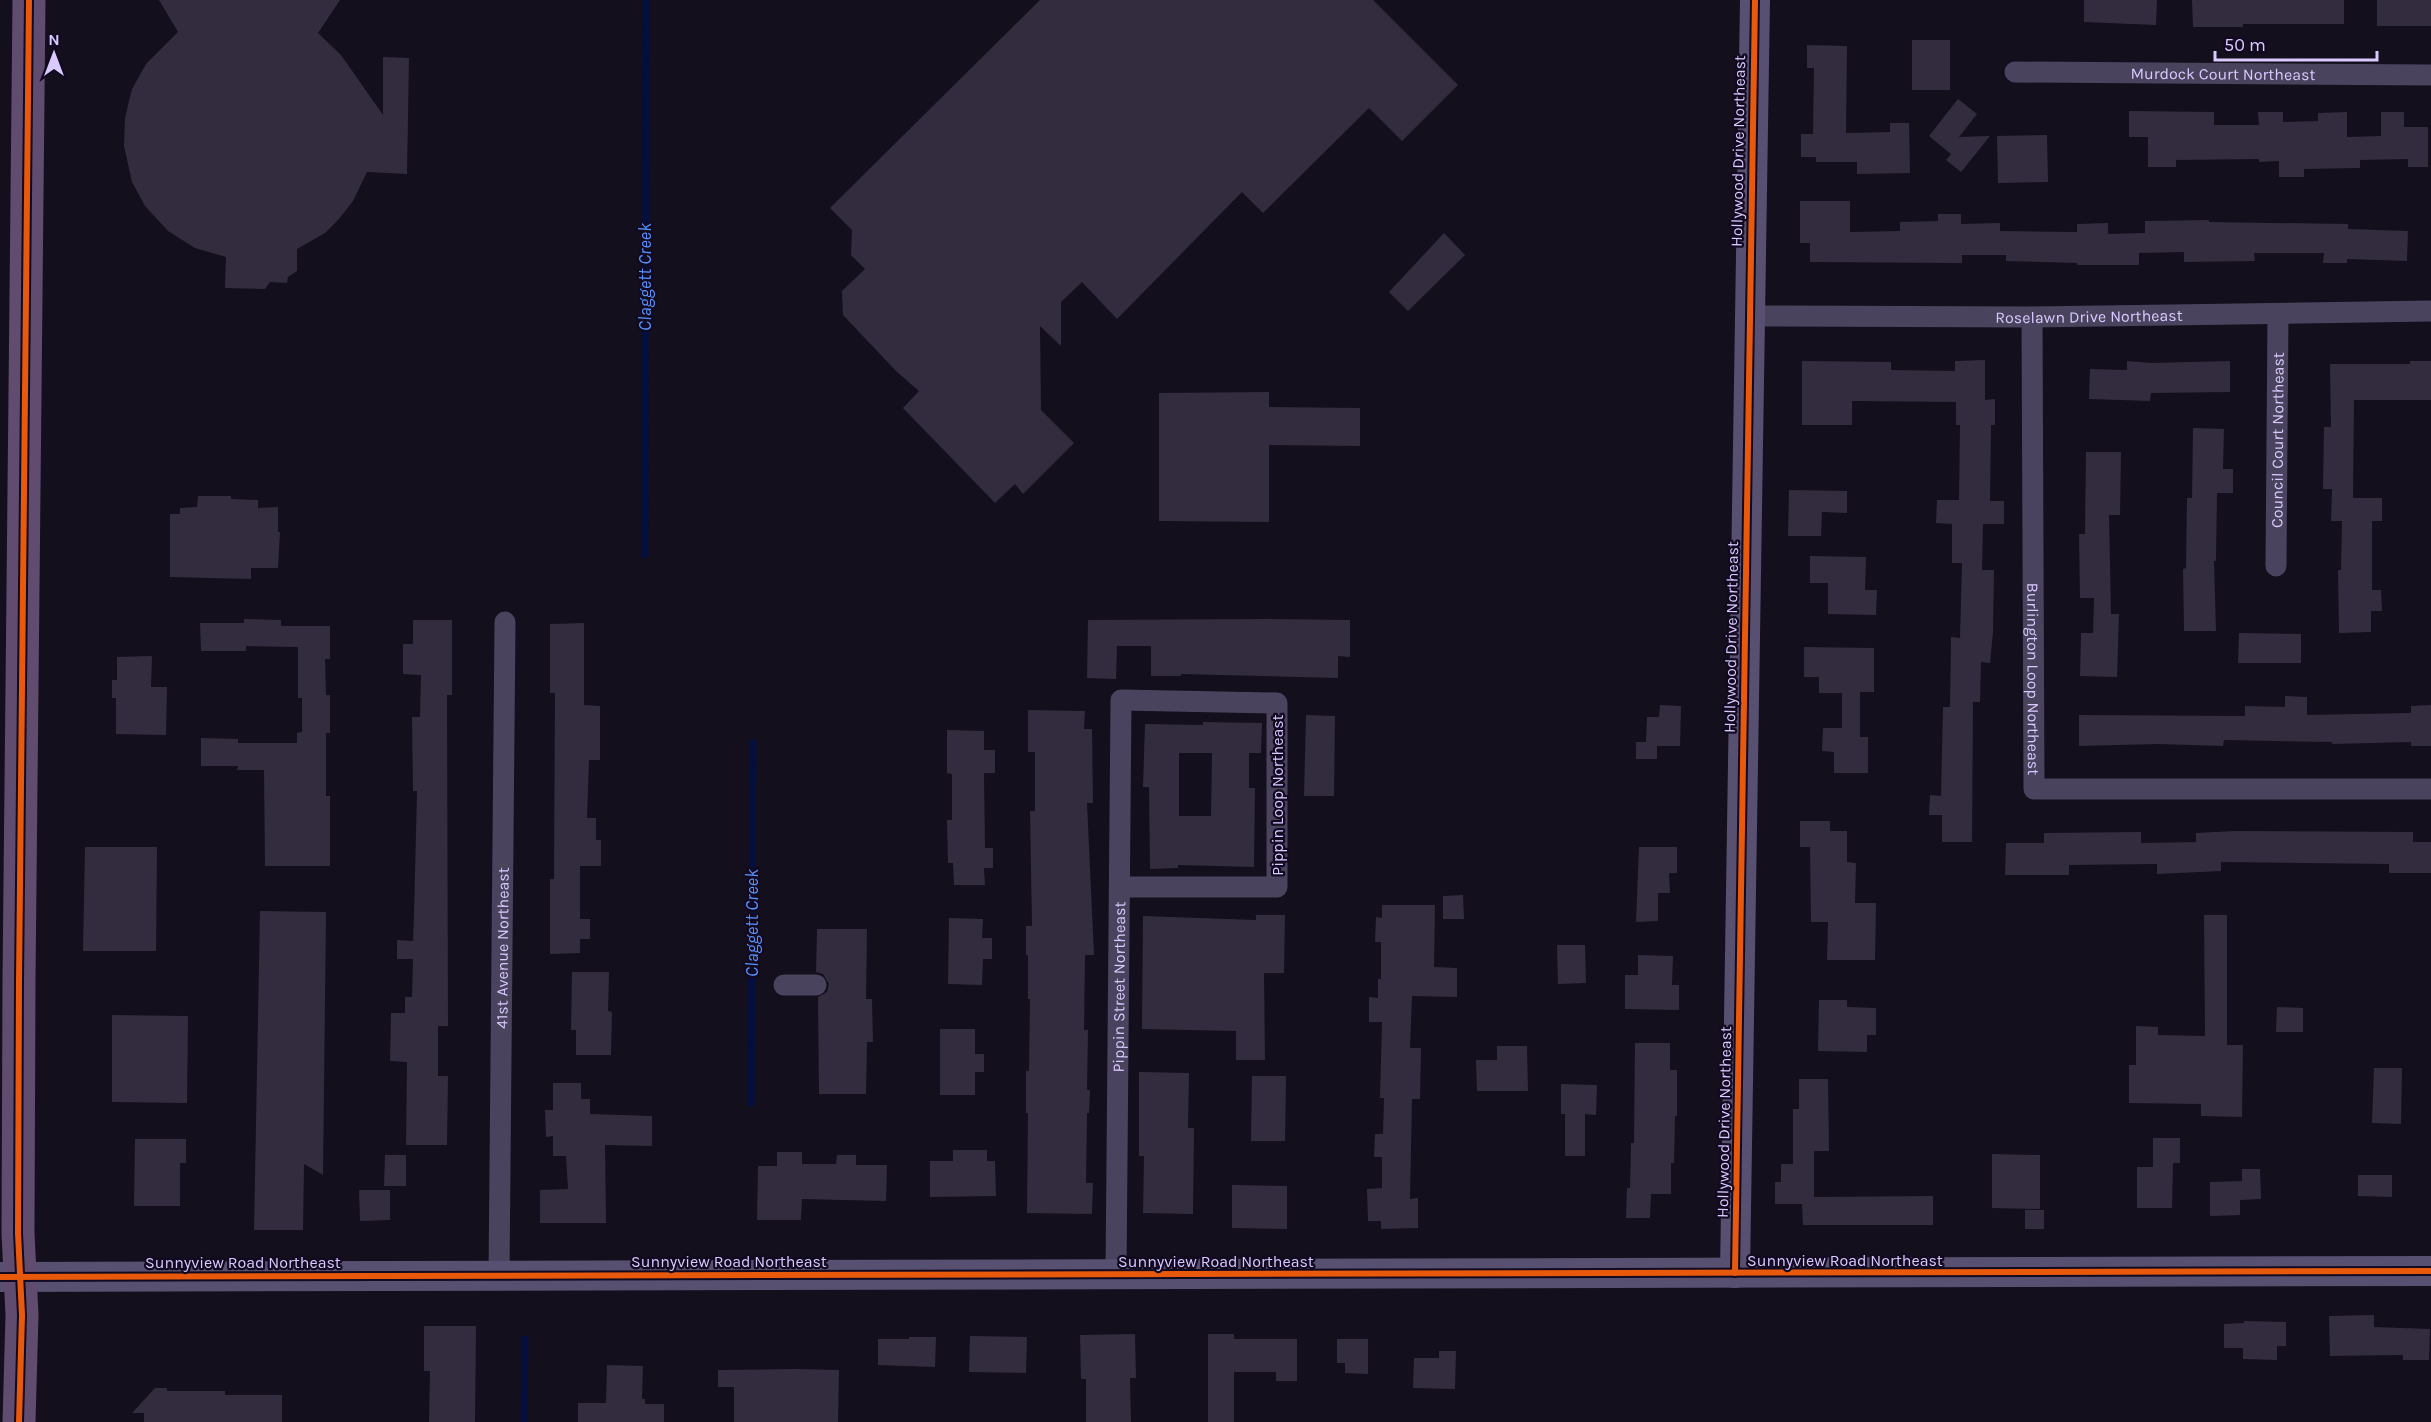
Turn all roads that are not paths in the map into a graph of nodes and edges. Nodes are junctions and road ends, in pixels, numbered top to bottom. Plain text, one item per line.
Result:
1 (29, 0) edge
2 (1755, 0) edge
3 (2015, 72) dead end
4 (2431, 75) edge
5 (2431, 311) edge
6 (2278, 314) junction
7 (1749, 316) junction
8 (2032, 317) junction
9 (2276, 566) dead end
10 (505, 622) dead end
11 (1121, 700) joint
12 (2431, 789) edge
13 (1121, 886) junction
14 (784, 985) dead end
15 (816, 985) dead end
16 (2431, 1271) edge
17 (1735, 1274) junction
18 (499, 1275) junction
19 (1116, 1275) junction
20 (10, 1276) edge
21 (20, 1422) edge

1 - 20 main road
2 - 7 main road, Hollywood Drive Northeast
3 - 4 street, Murdock Court Northeast
5 - 6 street, Roselawn Drive Northeast
6 - 8 street, Roselawn Drive Northeast
6 - 9 street, Council Court Northeast
7 - 8 street, Roselawn Drive Northeast
7 - 17 main road, Hollywood Drive Northeast
8 - 12 street, Burlington Loop Northeast
10 - 18 street, 41st Avenue Northeast
11 - 13 street, Pippin Street Northeast
11 - 13 street, Pippin Loop Northeast
13 - 19 street, Pippin Street Northeast
14 - 15 street
16 - 17 main road, Sunnyview Road Northeast
17 - 19 main road, Sunnyview Road Northeast
18 - 19 main road, Sunnyview Road Northeast
18 - 20 main road, Sunnyview Road Northeast
20 - 21 main road

